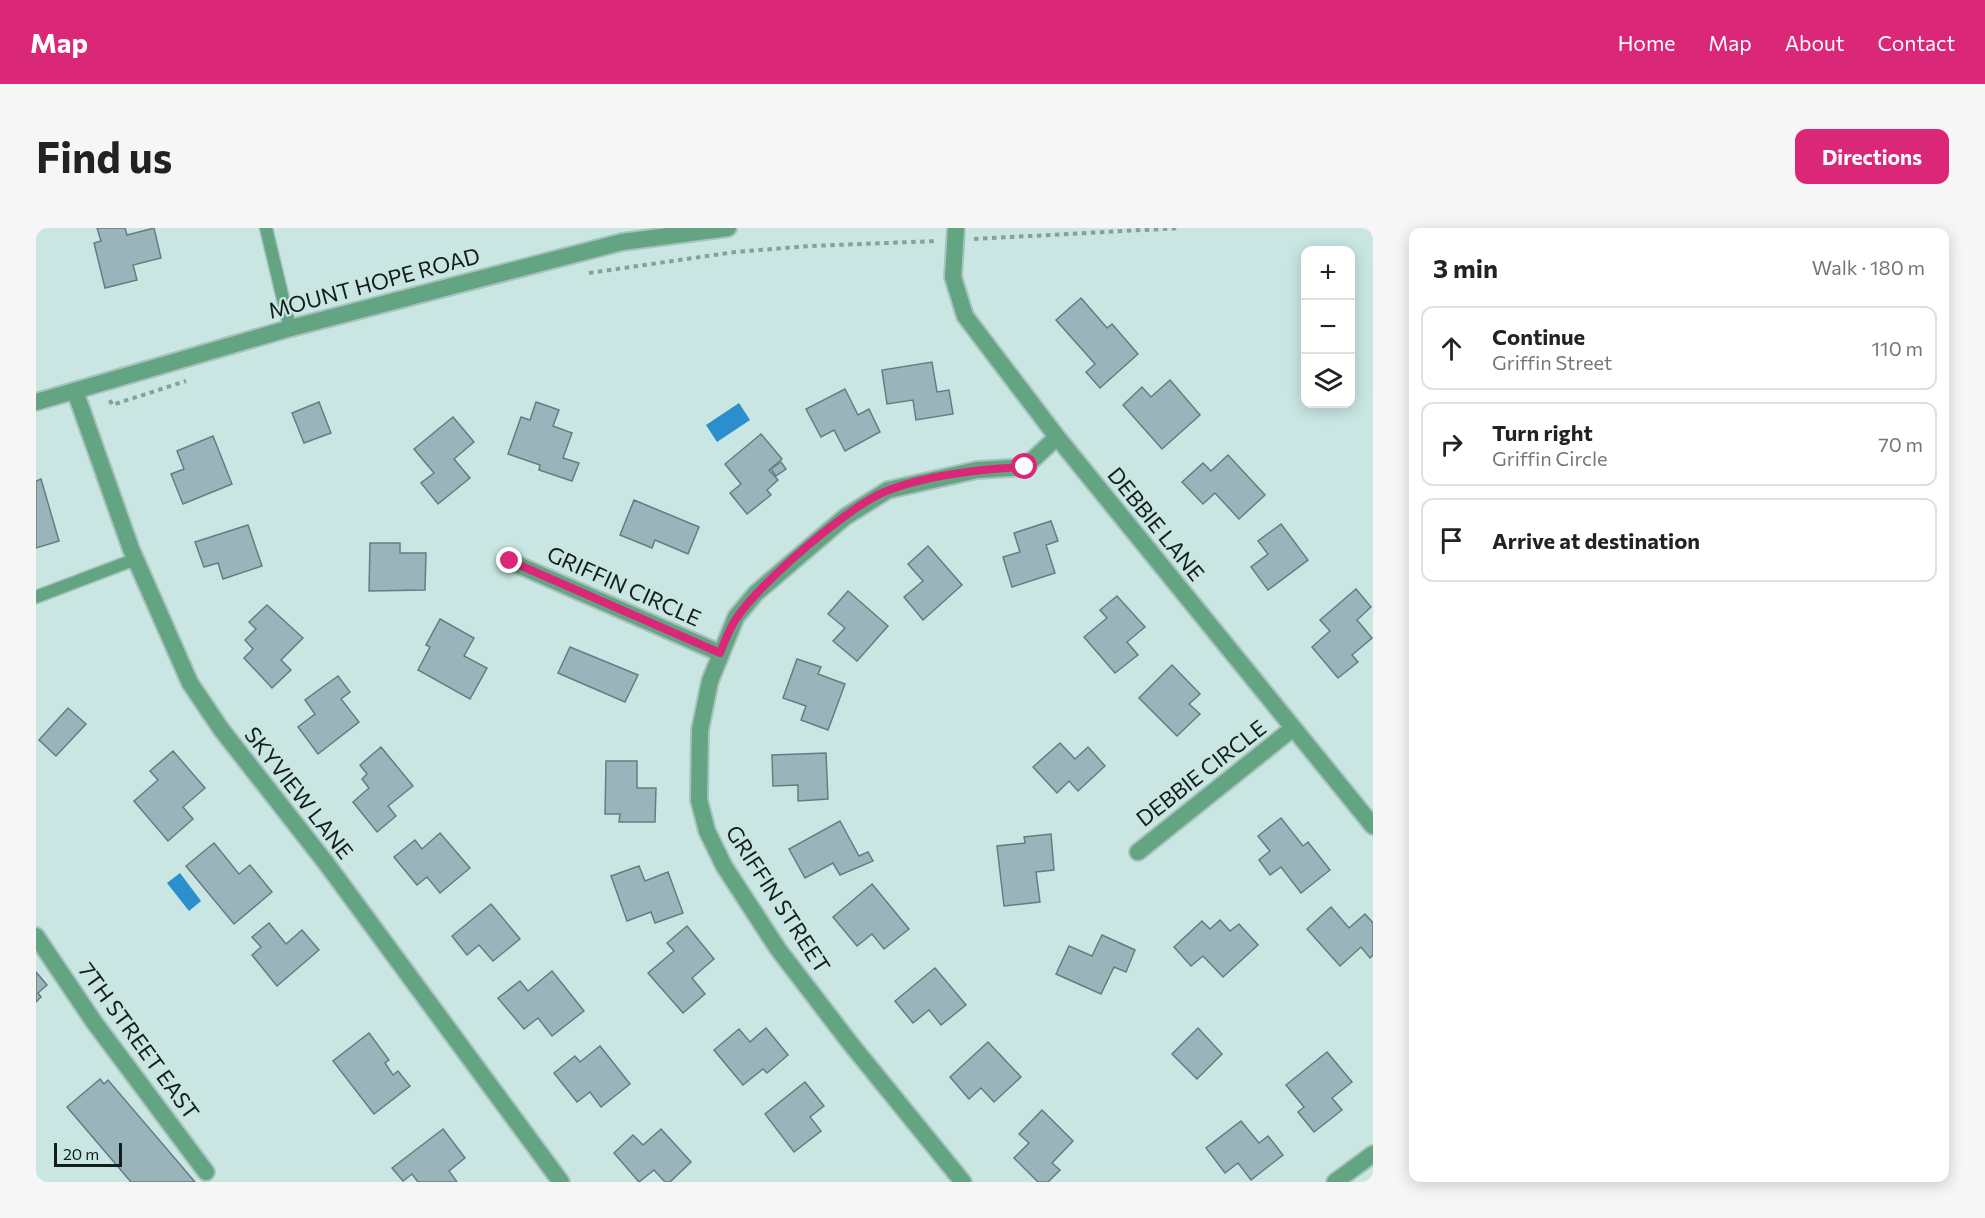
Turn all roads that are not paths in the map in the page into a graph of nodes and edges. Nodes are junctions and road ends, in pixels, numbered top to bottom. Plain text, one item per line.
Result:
1 (266, 228) edge
2 (728, 228) edge
3 (956, 228) edge
4 (290, 328) junction
5 (75, 391) junction
6 (36, 402) edge
7 (1058, 437) junction
8 (136, 559) junction
9 (510, 561) dead end
10 (36, 597) edge
11 (720, 653) junction
12 (1292, 729) junction
13 (1373, 826) edge
14 (1138, 852) dead end
15 (36, 936) edge
16 (1373, 1154) edge
17 (206, 1172) dead end
18 (561, 1182) edge
19 (963, 1182) edge
20 (1335, 1182) edge

1 - 4 lane
2 - 4 street, MOUNT HOPE ROAD
3 - 7 street, DEBBIE LANE
4 - 5 street, MOUNT HOPE ROAD
5 - 6 street, MOUNT HOPE ROAD
5 - 8 street, SKYVIEW LANE
7 - 11 street, GRIFFIN STREET
7 - 12 street, DEBBIE LANE
8 - 10 lane
8 - 18 street, SKYVIEW LANE
9 - 11 street, GRIFFIN CIRCLE
11 - 19 street, GRIFFIN STREET
12 - 13 street, DEBBIE LANE
12 - 14 street, DEBBIE CIRCLE
15 - 17 street, 7TH STREET EAST
16 - 20 street

